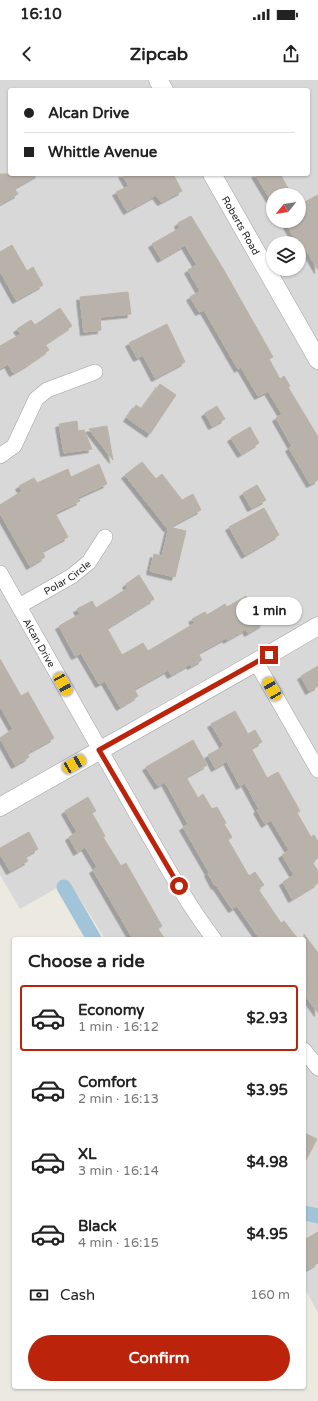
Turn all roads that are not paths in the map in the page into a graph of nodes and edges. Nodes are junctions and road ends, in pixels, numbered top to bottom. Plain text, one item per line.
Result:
1 (213, 176) edge
2 (318, 360) edge
3 (95, 372) dead end
4 (0, 456) edge
5 (105, 536) dead end
6 (0, 573) edge
7 (19, 606) junction
8 (318, 626) edge
9 (256, 662) junction
10 (99, 750) junction
11 (318, 770) edge
12 (0, 807) edge
13 (212, 937) edge
14 (306, 1053) edge
15 (318, 1068) edge

1 - 2 street, Roberts Road
3 - 4 street
5 - 7 street, Polar Circle
6 - 7 street, Alcan Drive
7 - 10 street, Alcan Drive
8 - 9 street
9 - 10 street
9 - 11 street
10 - 12 street
10 - 13 street, Alcan Drive
14 - 15 street

